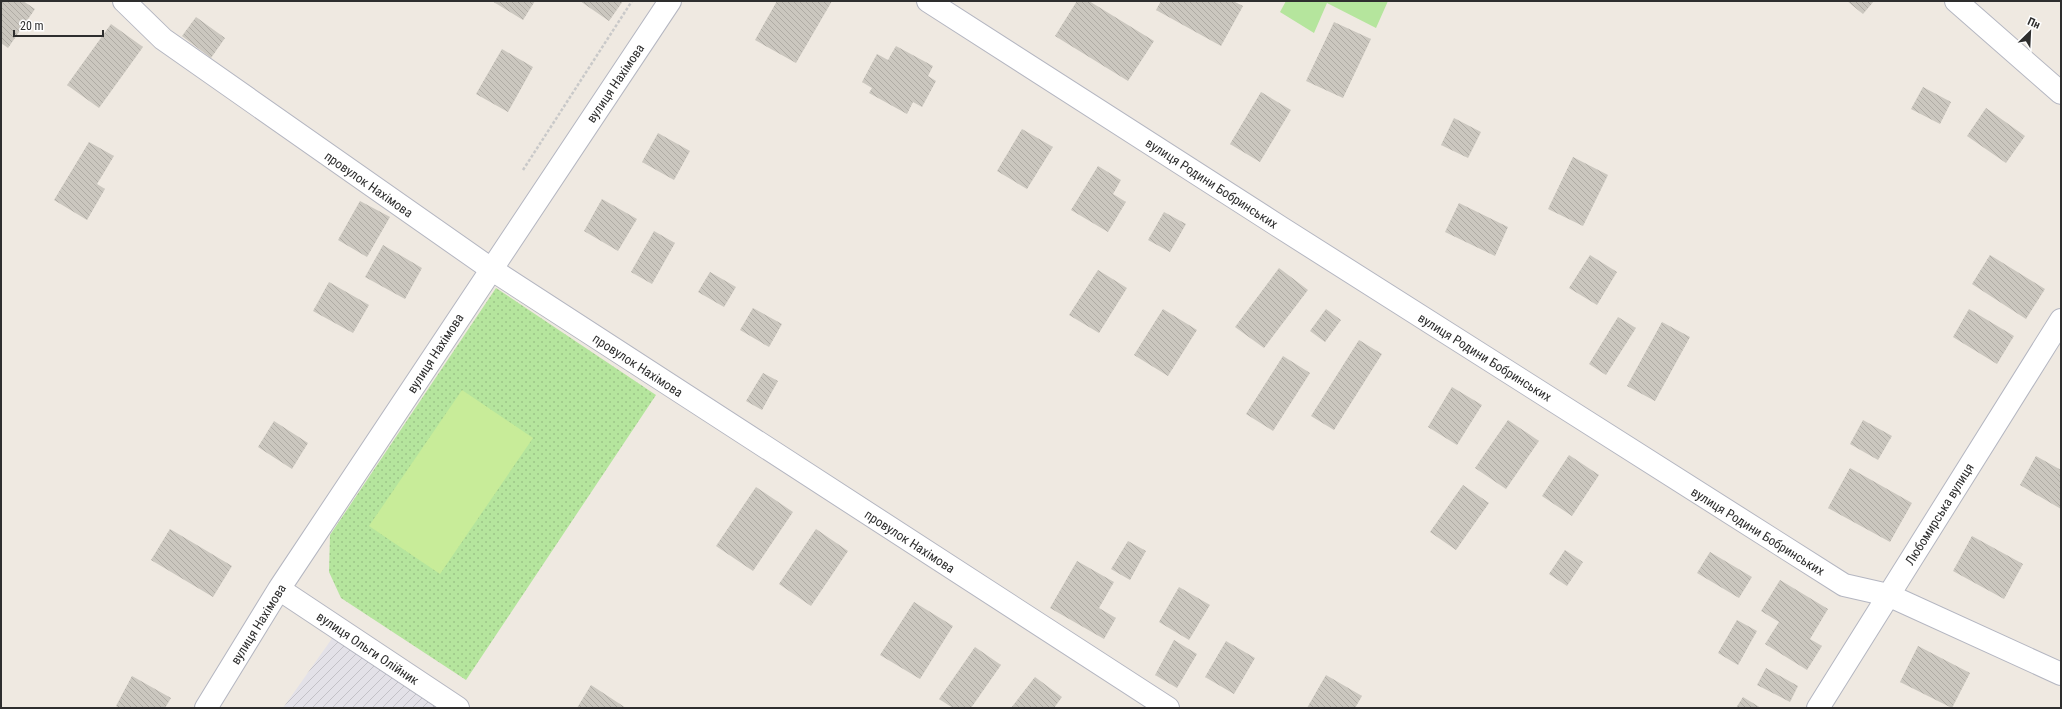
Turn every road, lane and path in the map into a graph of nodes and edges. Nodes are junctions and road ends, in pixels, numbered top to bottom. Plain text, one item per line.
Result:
1 (124, 1) edge
2 (632, 1) edge
3 (670, 1) edge
4 (928, 1) edge
5 (1956, 1) edge
6 (2061, 93) edge
7 (522, 172) dead end
8 (491, 269) junction
9 (2061, 320) edge
10 (279, 589) junction
11 (1888, 595) junction
12 (2061, 674) edge
13 (206, 708) edge
14 (458, 708) edge
15 (1168, 708) edge
16 (1818, 708) edge

1 - 8 street, провулок Нахімова
2 - 7 path
3 - 8 street, вулиця Нахімова
4 - 11 street, вулиця Родини Бобринських
5 - 6 street
8 - 10 street, вулиця Нахімова
8 - 15 street, провулок Нахімова
9 - 11 street, Любомирська вулиця
10 - 13 street, вулиця Нахімова
10 - 14 street, вулиця Ольги Олійник
11 - 12 street, вулиця Родини Бобринських
11 - 16 street, Любомирська вулиця

